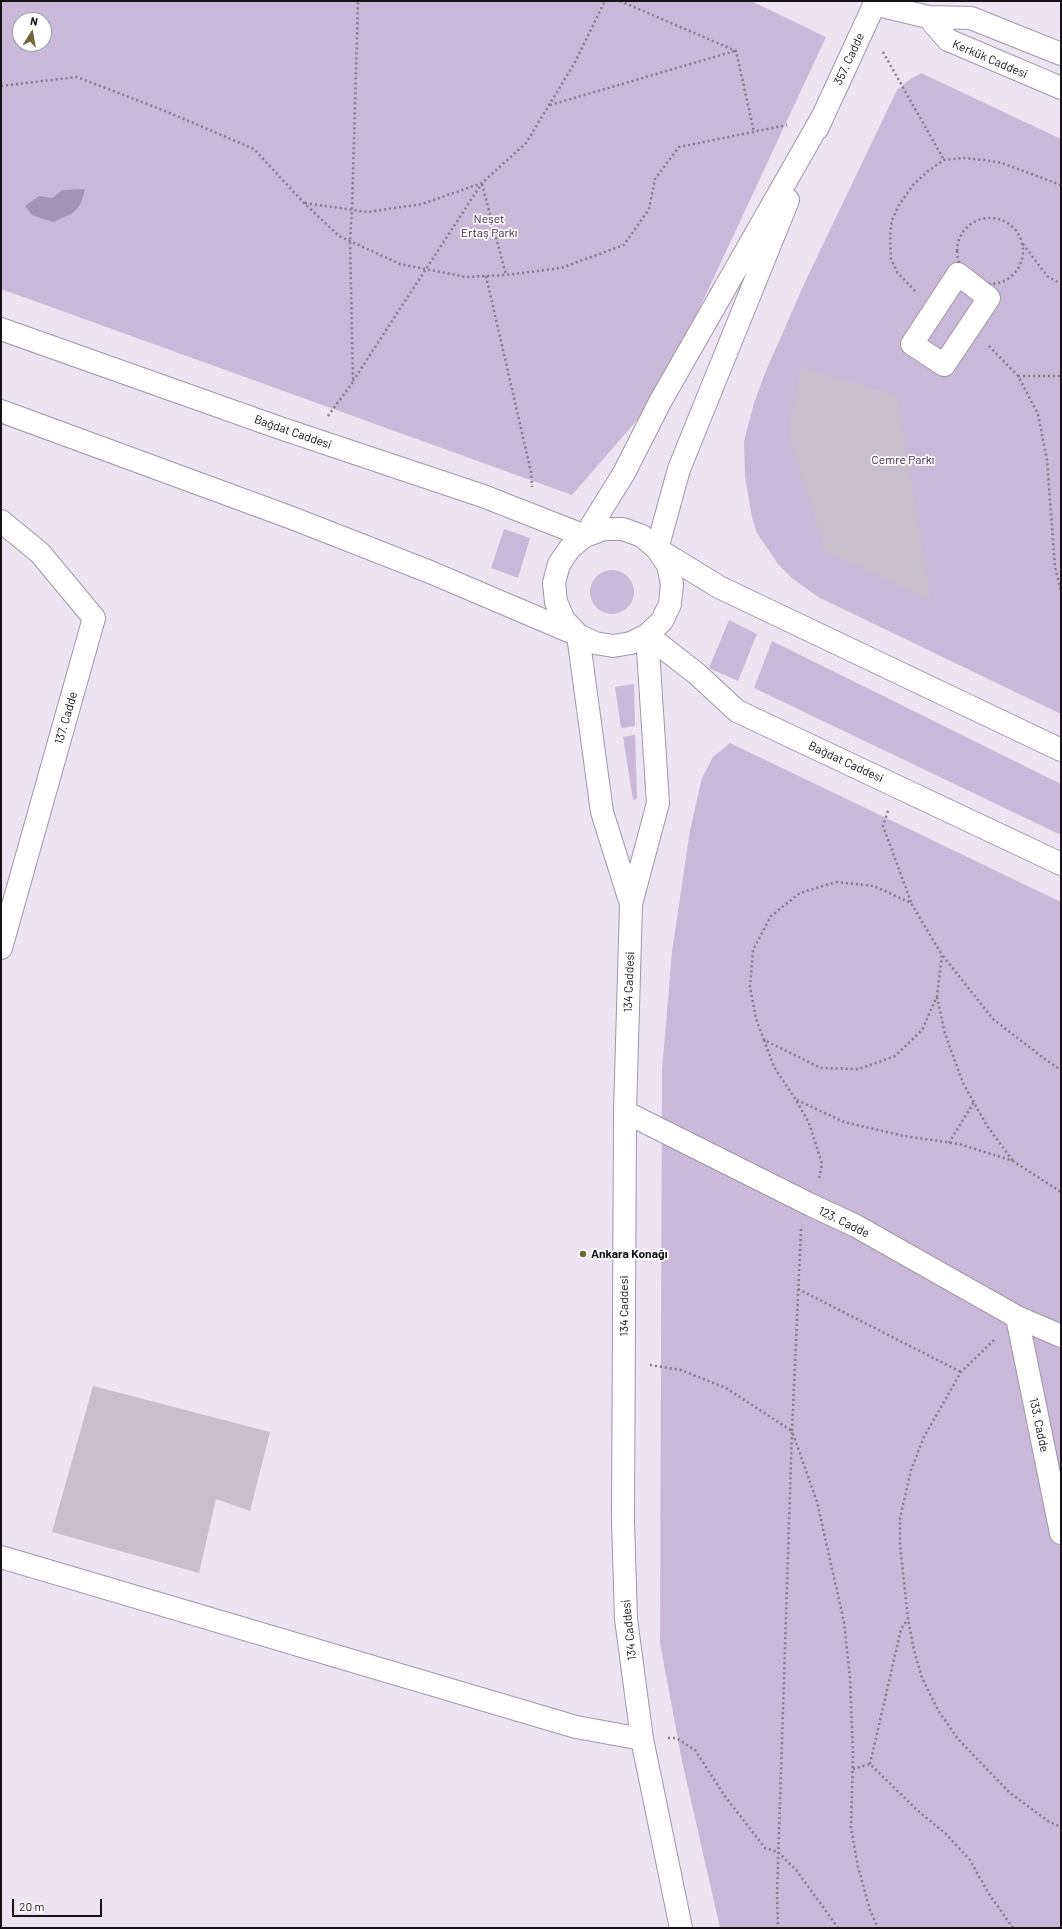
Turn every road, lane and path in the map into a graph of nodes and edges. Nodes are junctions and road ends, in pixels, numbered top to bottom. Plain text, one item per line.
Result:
1 (358, 1) edge
2 (605, 1) edge
3 (620, 1) edge
4 (870, 7) edge
5 (928, 17) junction
6 (736, 51) junction
7 (1061, 54) edge
8 (1, 86) edge
9 (1061, 88) edge
10 (549, 105) junction
11 (823, 116) junction
12 (784, 126) dead end
13 (754, 132) junction
14 (944, 160) junction
15 (482, 183) junction
16 (1061, 185) edge
17 (304, 203) junction
18 (352, 210) junction
19 (350, 240) junction
20 (1022, 244) junction
21 (426, 269) junction
22 (506, 275) junction
23 (486, 276) junction
24 (1061, 284) edge
25 (916, 292) dead end
26 (1, 329) edge
27 (987, 344) dead end
28 (1018, 376) junction
29 (1061, 376) edge
30 (352, 382) junction
31 (1, 411) edge
32 (311, 439) junction
33 (535, 516) junction
34 (1, 521) edge
35 (586, 536) junction
36 (657, 549) junction
37 (1061, 591) edge
38 (578, 634) junction
39 (648, 635) junction
40 (1061, 750) edge
41 (897, 786) junction
42 (1061, 864) edge
43 (911, 903) junction
44 (631, 904) junction
45 (1, 948) edge
46 (942, 955) junction
47 (937, 996) junction
48 (764, 1040) junction
49 (1061, 1070) edge
50 (796, 1100) junction
51 (974, 1102) junction
52 (625, 1112) junction
53 (949, 1143) junction
54 (1014, 1161) junction
55 (1061, 1192) edge
56 (810, 1205) junction
57 (798, 1289) junction
58 (1017, 1317) junction
59 (1061, 1336) edge
60 (624, 1360) junction
61 (961, 1372) junction
62 (792, 1432) junction
63 (1061, 1533) edge
64 (1, 1557) edge
65 (908, 1619) junction
66 (642, 1739) junction
67 (870, 1764) junction
68 (852, 1768) junction
69 (1061, 1827) edge
70 (778, 1852) junction
71 (681, 1928) edge
72 (778, 1928) edge
73 (838, 1928) edge
74 (878, 1928) edge
75 (1013, 1928) edge

1 - 18 path
2 - 10 path
3 - 6 path
4 - 5 main road
4 - 11 main road, 357. Cadde
4 - 14 path
5 - 7 main road
5 - 9 main road, Kerkük Caddesi
6 - 10 path
6 - 13 path
8 - 17 path
10 - 15 path
11 - 35 main road
11 - 36 main road
12 - 13 path
13 - 22 path
14 - 16 path
14 - 25 path
15 - 18 path
15 - 21 path
15 - 22 path
17 - 18 path
17 - 19 path
18 - 19 path
19 - 21 path
19 - 30 path
20 - 20 path
20 - 24 path
21 - 23 path
21 - 30 path
22 - 23 path
23 - 33 path
26 - 32 main road, Bağdat Caddesi
27 - 28 path
28 - 29 path
28 - 37 path
30 - 32 path
31 - 38 main road
32 - 33 main road, Bağdat Caddesi
33 - 35 main road, Bağdat Caddesi
34 - 45 main road, 137. Cadde
35 - 36 main road
35 - 38 main road
36 - 39 main road
36 - 40 main road
38 - 39 main road
38 - 44 main road
39 - 41 main road, Bağdat Caddesi
39 - 44 main road, 134 Caddesi
41 - 42 main road, Bağdat Caddesi
41 - 43 path
43 - 46 path
43 - 48 path
44 - 52 main road, 134 Caddesi
46 - 47 path
46 - 49 path
47 - 48 path
47 - 51 path
48 - 50 path
50 - 53 path
50 - 56 path
51 - 53 path
51 - 54 path
52 - 56 main road, 123. Cadde
52 - 60 main road, 134 Caddesi
53 - 54 path
54 - 55 path
56 - 57 path
56 - 58 main road, 123. Cadde
57 - 61 path
57 - 62 path
58 - 59 main road, 123. Cadde
58 - 61 path
58 - 63 main road, 133. Cadde
60 - 62 path
60 - 66 main road, 134 Caddesi
61 - 65 path
62 - 68 path
62 - 70 path
64 - 66 main road
65 - 67 path
65 - 69 path
66 - 70 path
66 - 71 main road, 134 Caddesi
67 - 68 path
67 - 75 path
68 - 74 path
70 - 72 path
70 - 73 path

